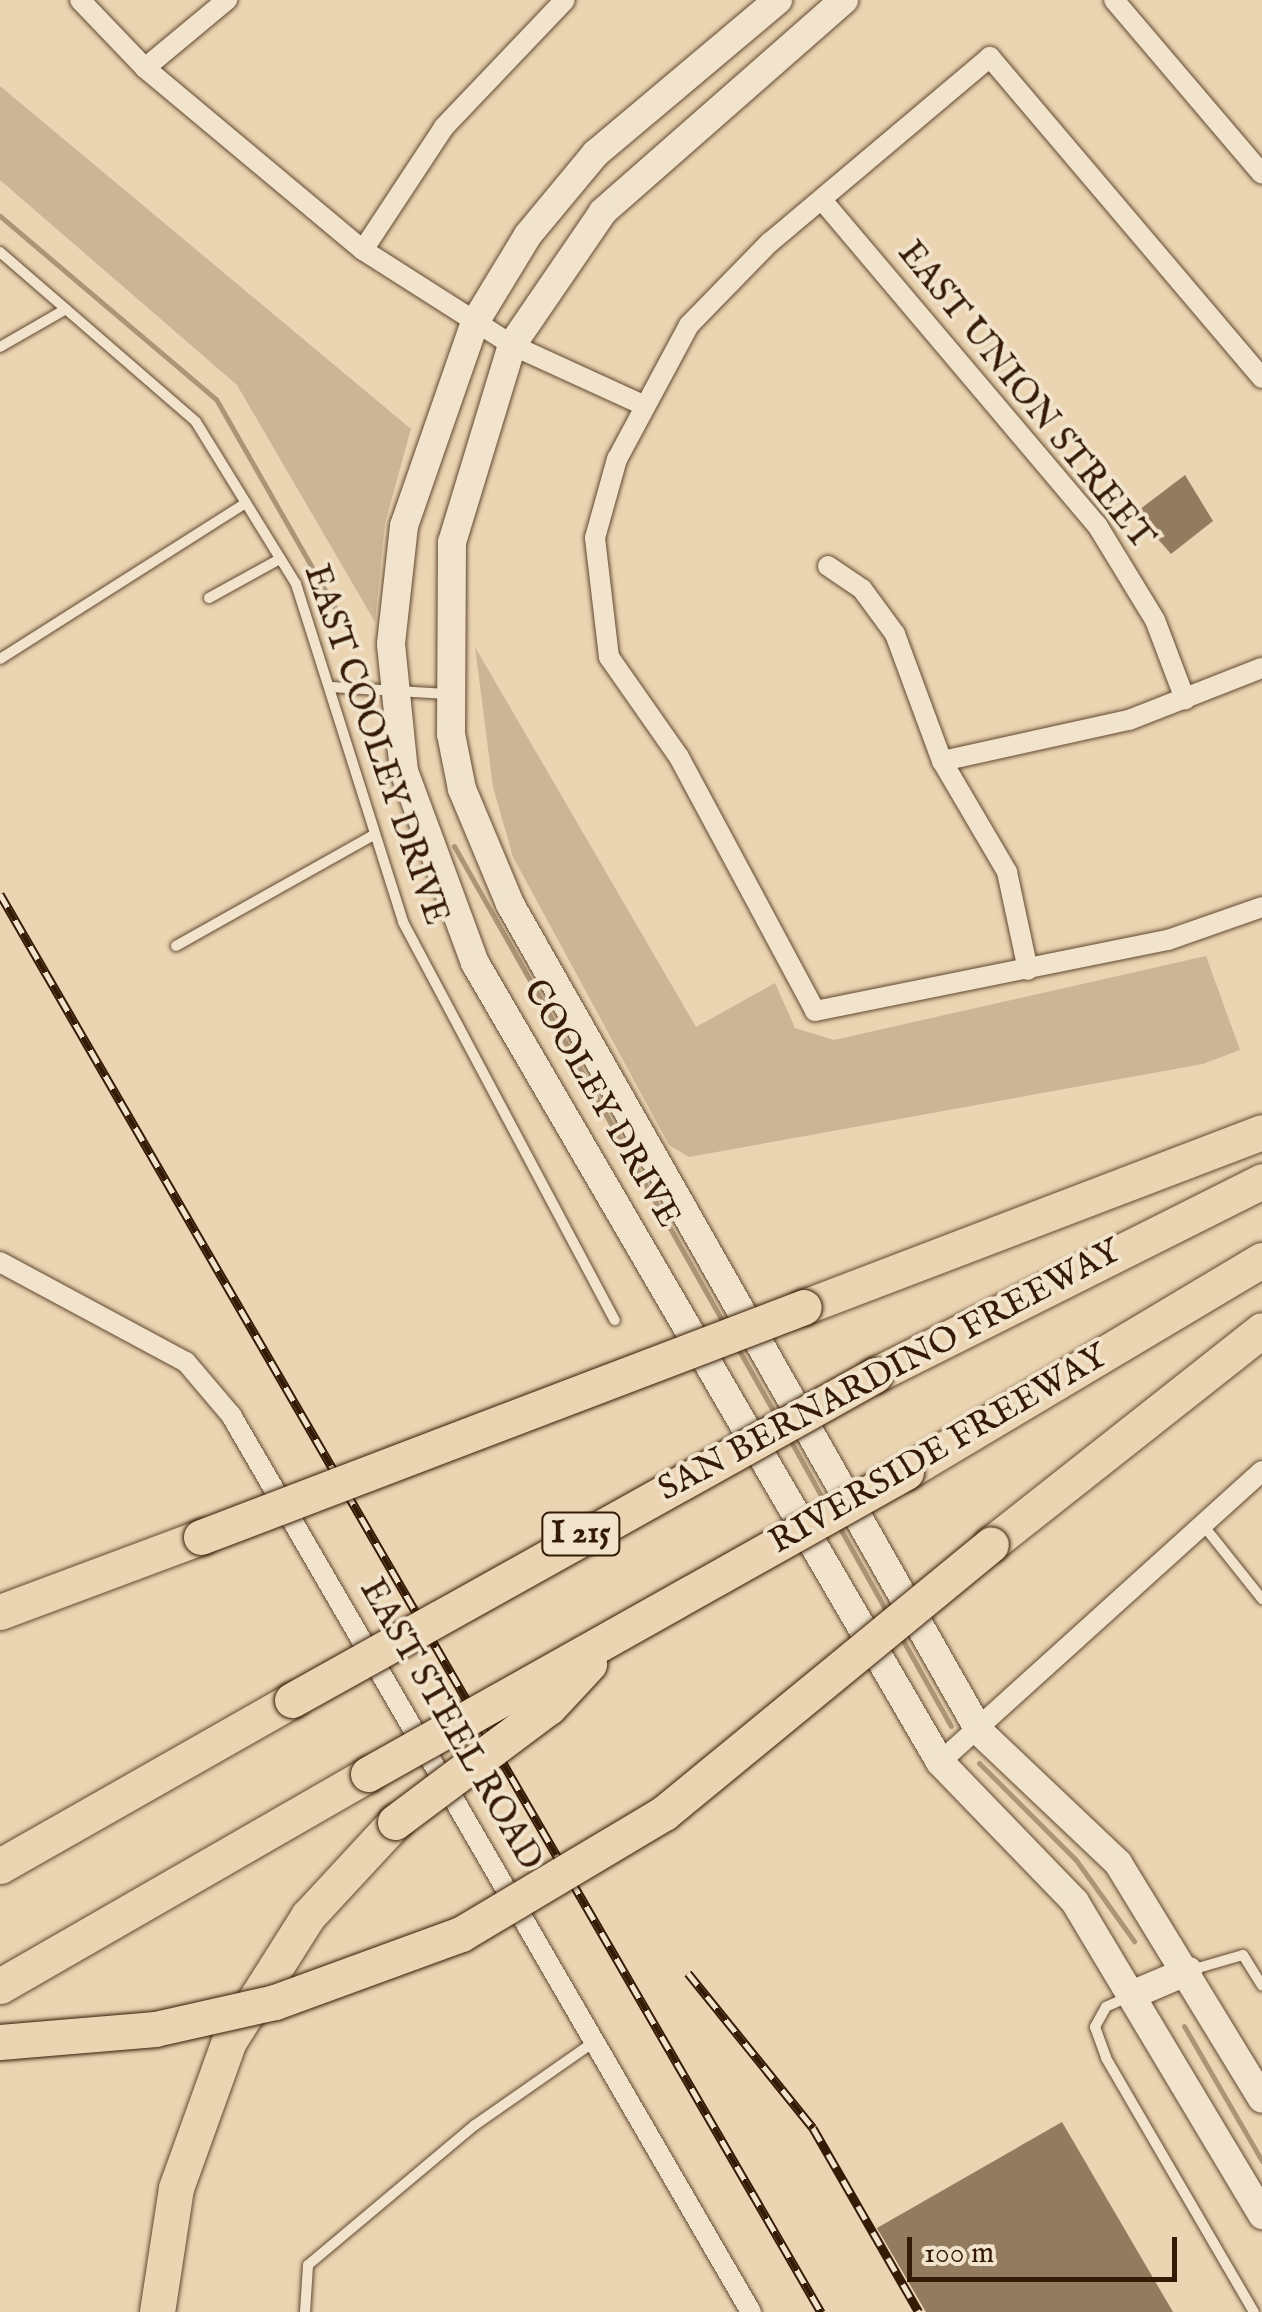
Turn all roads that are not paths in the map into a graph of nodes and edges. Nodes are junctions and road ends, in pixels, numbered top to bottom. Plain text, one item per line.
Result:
1 (80, 0) edge
2 (227, 0) edge
3 (565, 0) edge
4 (778, 0) edge
5 (844, 0) edge
6 (1114, 0) edge
7 (145, 68) junction
8 (1262, 174) edge
9 (822, 200) junction
10 (363, 250) junction
11 (0, 252) edge
12 (66, 309) junction
13 (475, 322) junction
14 (512, 345) junction
15 (0, 347) edge
16 (1260, 371) edge
17 (642, 404) junction
18 (246, 503) junction
19 (280, 559) junction
20 (828, 566) dead end
21 (210, 598) dead end
22 (0, 659) edge
23 (1262, 668) edge
24 (332, 687) junction
25 (394, 691) junction
26 (446, 694) junction
27 (1185, 699) junction
28 (942, 761) junction
29 (374, 835) junction
30 (1262, 907) edge
31 (176, 946) dead end
32 (1028, 970) junction
33 (1262, 1132) edge
34 (1262, 1181) edge
35 (1262, 1260) edge
36 (0, 1262) edge
37 (615, 1320) dead end
38 (1262, 1330) edge
39 (1262, 1471) edge
40 (1200, 1521) junction
41 (1262, 1599) edge
42 (0, 1612) edge
43 (614, 1638) junction
44 (980, 1732) junction
45 (940, 1762) junction
46 (0, 1866) edge
47 (1188, 1971) junction
48 (1262, 1984) edge
49 (0, 1986) edge
50 (1134, 1994) junction
51 (0, 2042) edge
52 (595, 2042) junction
53 (1262, 2100) edge
54 (1262, 2215) edge
55 (157, 2312) edge
56 (305, 2312) edge
57 (751, 2312) edge
58 (1254, 2312) edge

1 - 7 street
2 - 7 street
3 - 10 street
4 - 13 street, COOLEY DRIVE
5 - 14 street, COOLEY DRIVE
6 - 8 street
7 - 10 street
9 - 16 street
9 - 17 street
9 - 27 street, EAST UNION STREET
10 - 13 street
11 - 12 lane, EAST COOLEY DRIVE
12 - 15 lane
12 - 18 lane, EAST COOLEY DRIVE
13 - 14 street
13 - 25 street, COOLEY DRIVE
14 - 17 street
14 - 26 street, COOLEY DRIVE
17 - 32 street
18 - 19 lane, EAST COOLEY DRIVE
18 - 22 lane
19 - 21 lane
19 - 24 lane, EAST COOLEY DRIVE
20 - 28 street
23 - 27 street
24 - 25 lane
24 - 29 lane, EAST COOLEY DRIVE
25 - 26 lane
25 - 45 street, COOLEY DRIVE
26 - 44 street, COOLEY DRIVE
27 - 28 street
28 - 32 street
29 - 31 lane
29 - 37 lane, EAST COOLEY DRIVE
30 - 32 street
33 - 42 highway, bridge
34 - 46 highway, SAN BERNARDINO FREEWAY / I 215, bridge
35 - 43 highway, RIVERSIDE FREEWAY, bridge
36 - 52 street, EAST STEEL ROAD
38 - 51 highway, bridge
39 - 40 street
40 - 41 lane
40 - 44 street
43 - 49 highway, bridge
43 - 55 highway, bridge
44 - 45 street
44 - 47 street, COOLEY DRIVE
45 - 50 street, COOLEY DRIVE
47 - 48 lane
47 - 50 street
47 - 53 street, COOLEY DRIVE
50 - 54 street, COOLEY DRIVE
50 - 58 lane
52 - 56 lane
52 - 57 street, EAST STEEL ROAD

